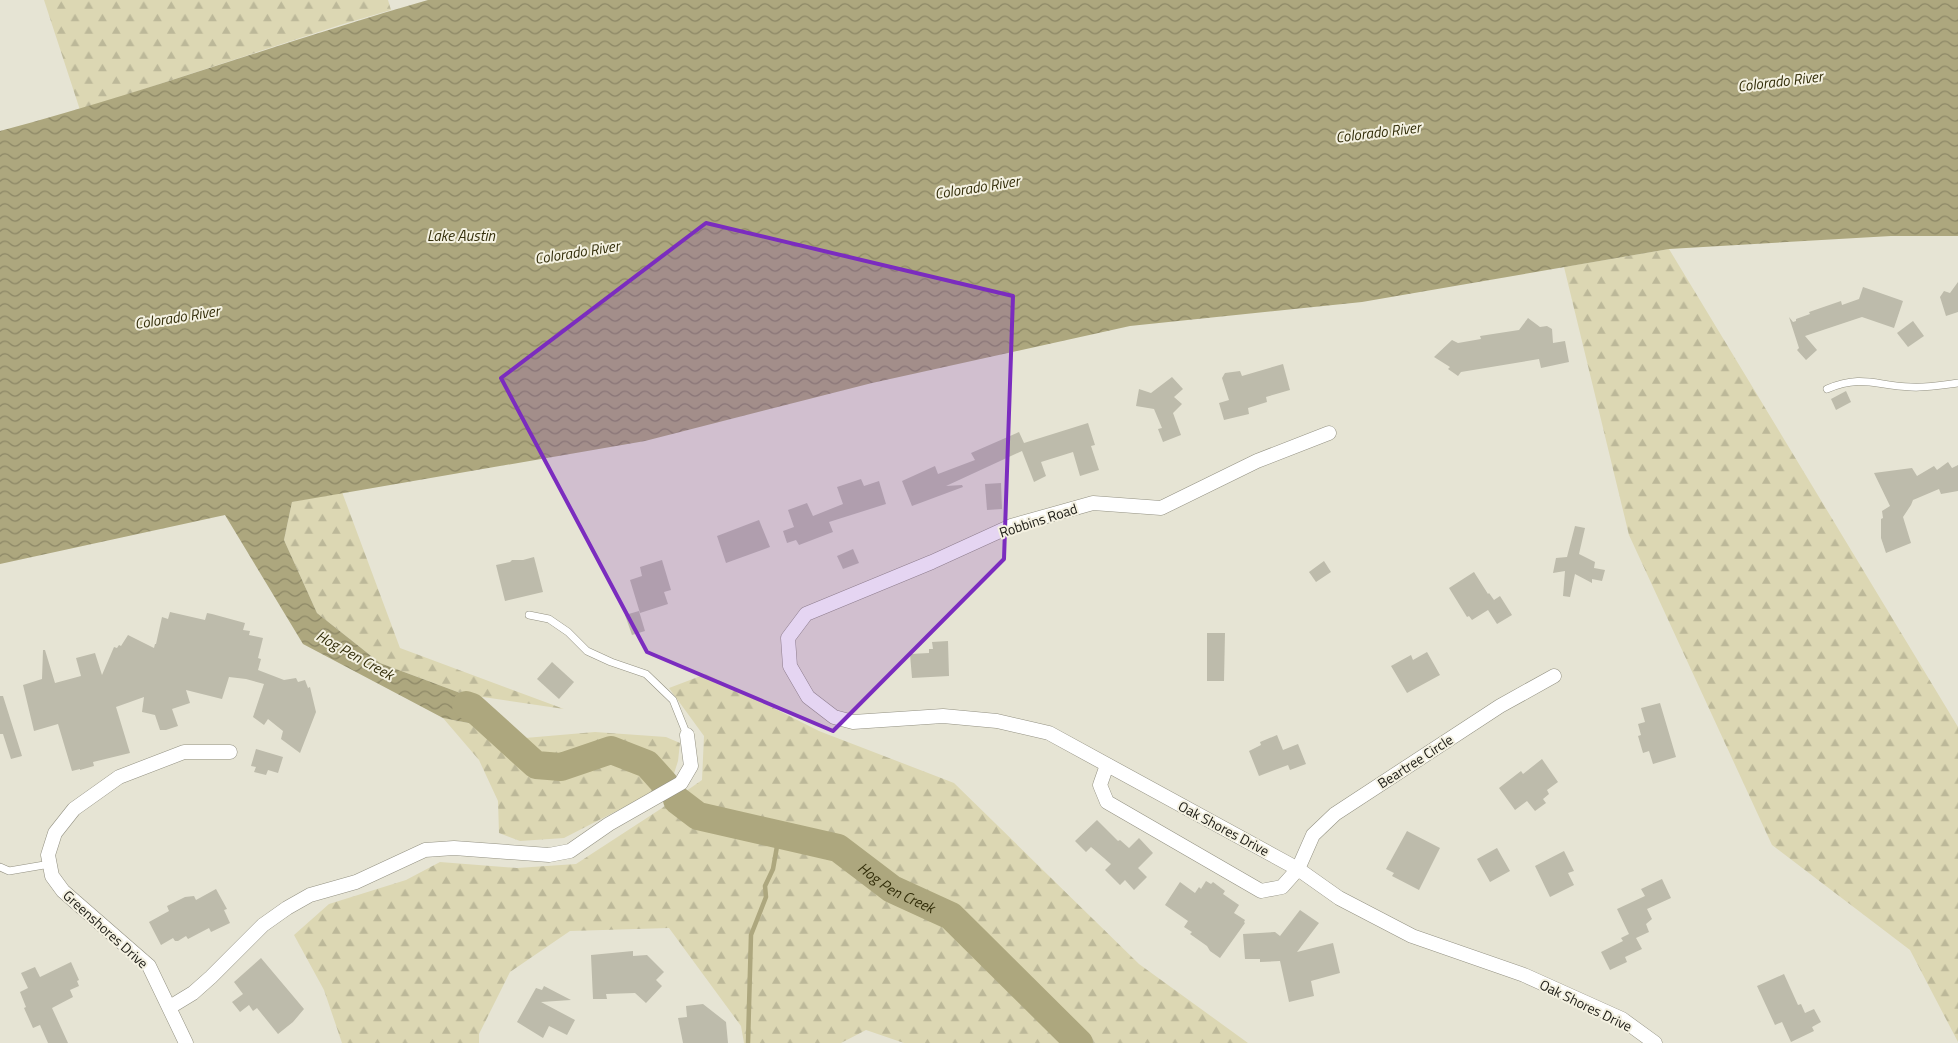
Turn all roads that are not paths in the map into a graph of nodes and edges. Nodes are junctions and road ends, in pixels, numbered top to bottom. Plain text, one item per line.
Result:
1 (1958, 383) edge
2 (1827, 389) dead end
3 (1329, 434) dead end
4 (529, 615) dead end
5 (790, 666) joint
6 (1554, 676) dead end
7 (687, 735) joint
8 (230, 752) dead end
9 (1106, 765) junction
10 (50, 864) junction
11 (0, 867) edge
12 (1298, 869) junction
13 (170, 1007) junction
14 (186, 1043) edge
15 (1655, 1043) edge

1 - 2 lane
3 - 5 street, Robbins Road
4 - 7 lane
5 - 9 street, Oak Shores Drive
6 - 12 street, Beartree Circle
7 - 13 street
8 - 10 street, Greenshores Drive
9 - 12 street, Oak Shores Drive
9 - 12 street, Beartree Circle
10 - 11 lane
10 - 13 street, Greenshores Drive
12 - 15 street, Oak Shores Drive
13 - 14 street, Greenshores Drive

